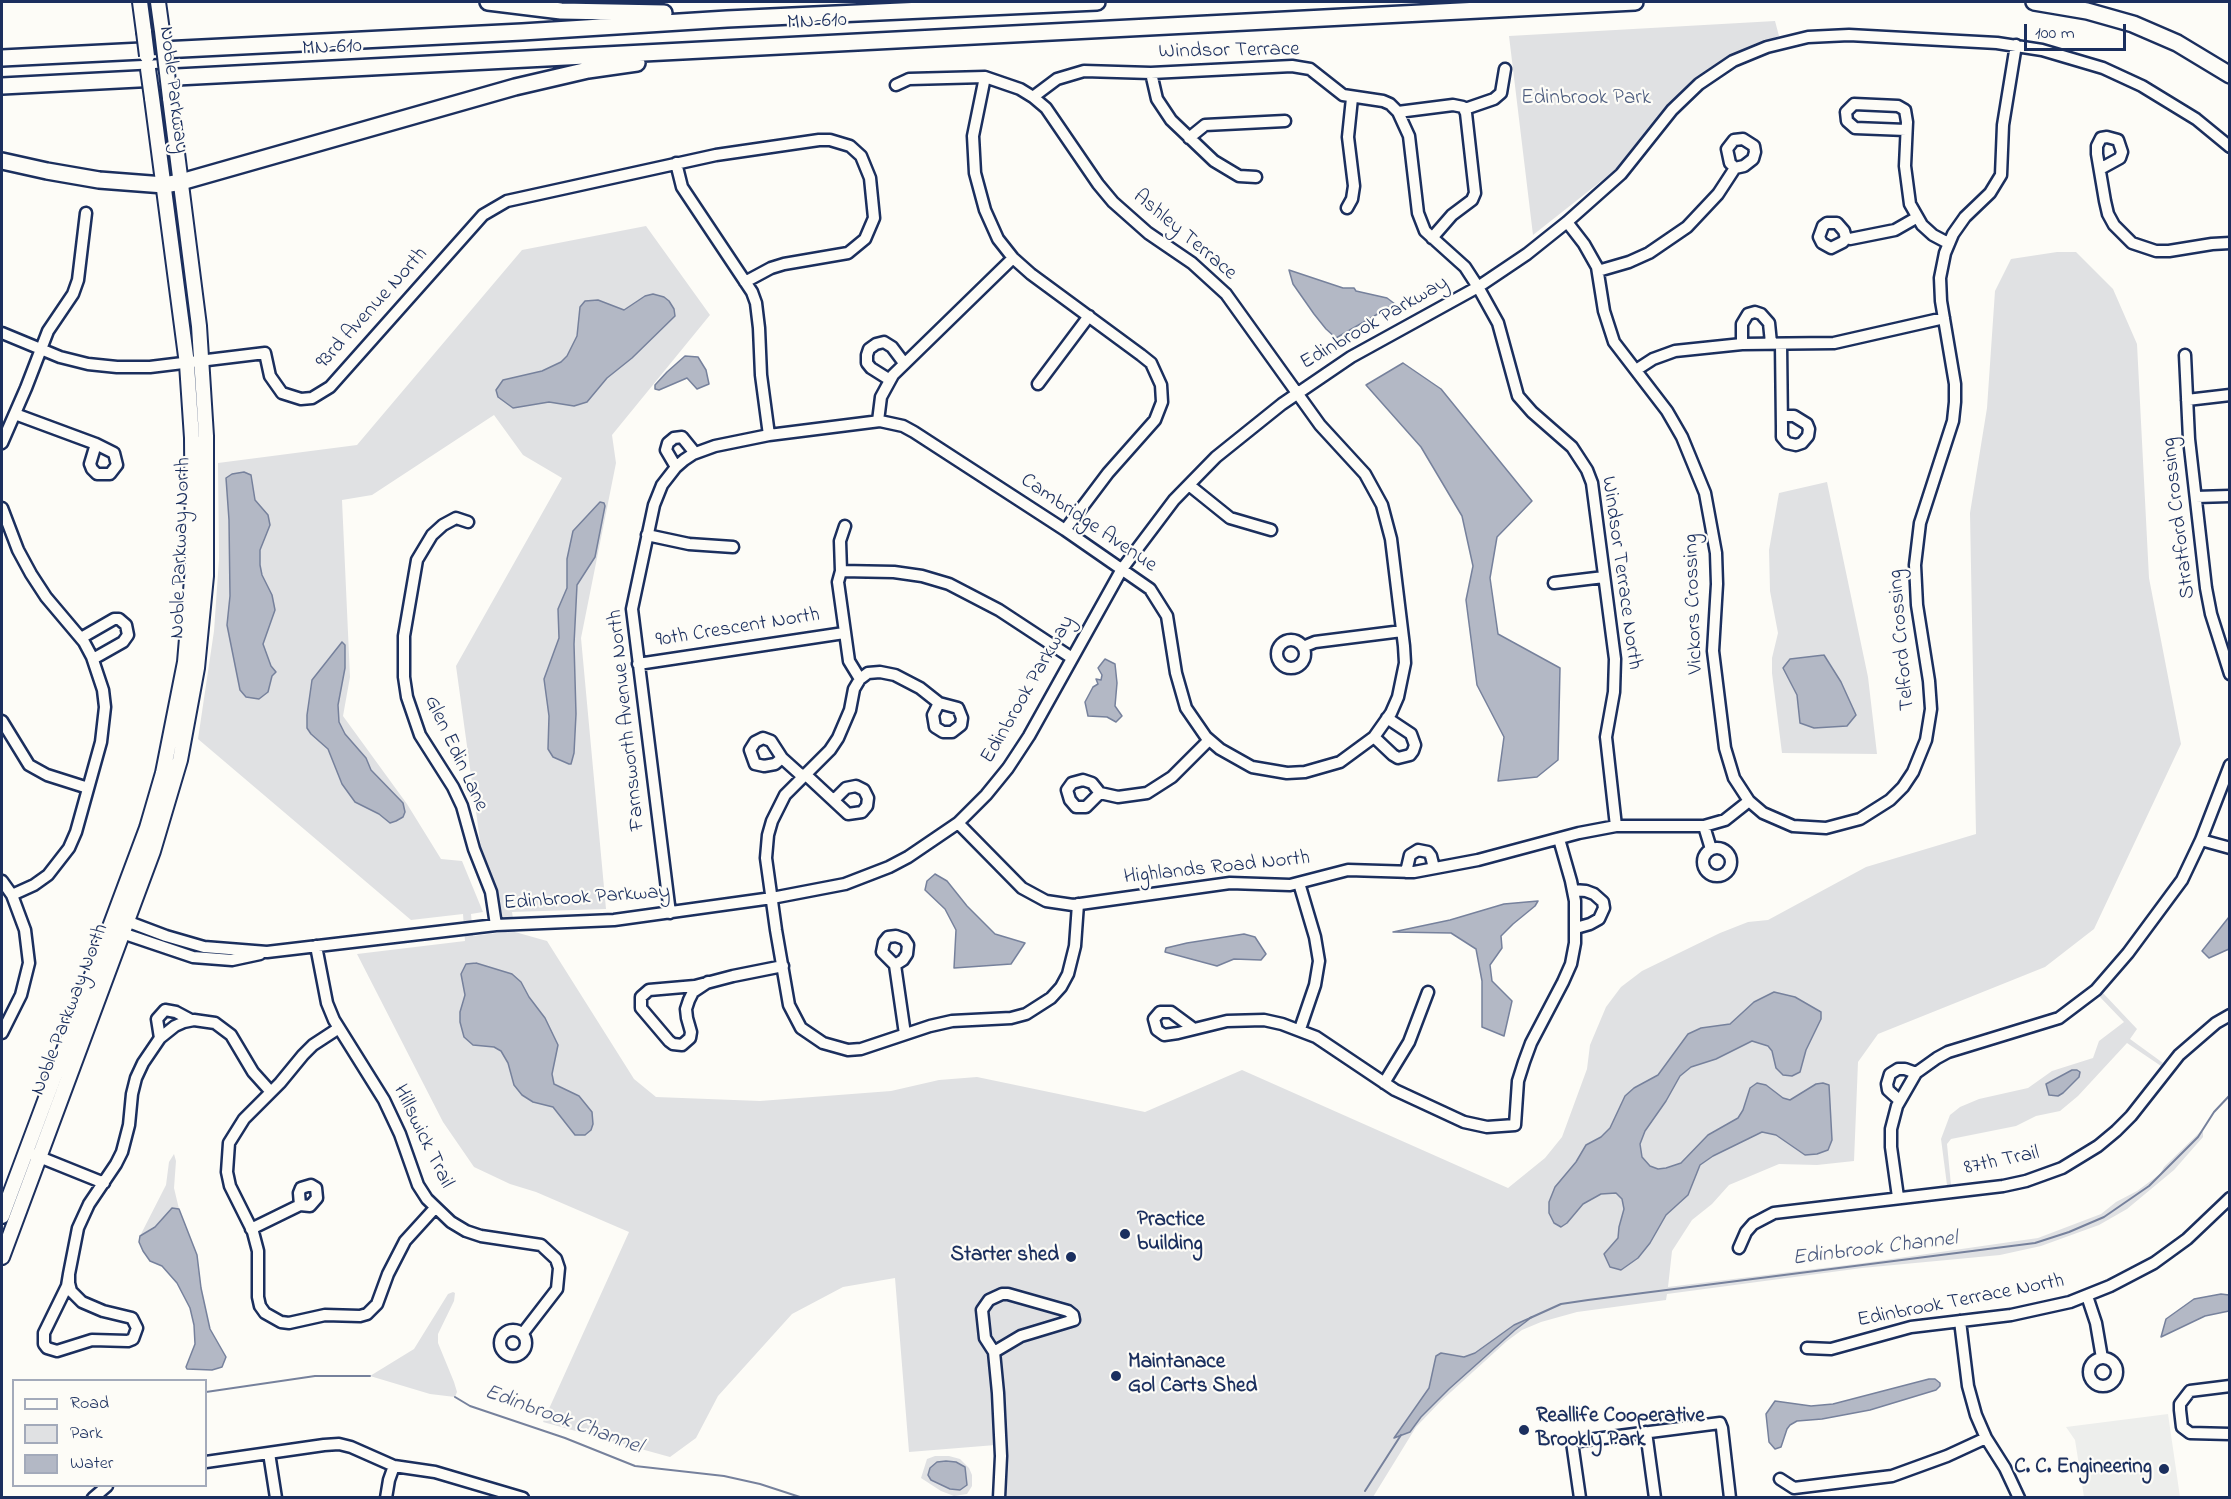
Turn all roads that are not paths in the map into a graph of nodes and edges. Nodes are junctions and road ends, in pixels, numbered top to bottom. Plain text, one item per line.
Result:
1 (140, 2) edge
2 (158, 2) edge
3 (488, 2) edge
4 (1097, 2) edge
5 (1635, 2) edge
6 (2034, 2) edge
7 (727, 19) junction
8 (858, 42) junction
9 (2016, 45) junction
10 (2, 58) edge
11 (1505, 69) dead end
12 (1151, 73) junction
13 (2229, 75) edge
14 (985, 77) junction
15 (2, 86) edge
16 (896, 86) dead end
17 (1034, 97) junction
18 (170, 98) joint
19 (1352, 98) junction
20 (1465, 109) junction
21 (1398, 112) junction
22 (1285, 121) dead end
23 (1906, 130) junction
24 (1189, 138) junction
25 (2229, 147) edge
26 (2, 161) edge
27 (676, 163) junction
28 (1735, 168) dead end
29 (2100, 169) dead end
30 (1256, 177) dead end
31 (181, 182) junction
32 (164, 185) junction
33 (1347, 208) dead end
34 (86, 213) dead end
35 (1916, 218) junction
36 (1567, 222) junction
37 (1432, 238) junction
38 (1846, 238) dead end
39 (1948, 243) junction
40 (2229, 243) edge
41 (1013, 258) junction
42 (1598, 271) junction
43 (745, 282) junction
44 (1478, 287) junction
45 (1089, 316) junction
46 (1944, 318) junction
47 (2, 333) edge
48 (1776, 343) junction
49 (1742, 344) junction
50 (40, 350) junction
51 (2186, 355) dead end
52 (201, 362) junction
53 (904, 363) junction
54 (187, 364) junction
55 (1636, 370) junction
56 (890, 380) junction
57 (1038, 384) dead end
58 (1297, 393) junction
59 (2229, 395) edge
60 (2187, 400) junction
61 (15, 414) junction
62 (1782, 416) dead end
63 (878, 421) junction
64 (820, 428) joint
65 (769, 435) junction
66 (2, 443) edge
67 (96, 444) dead end
68 (695, 453) junction
69 (675, 467) junction
70 (1189, 485) junction
71 (2229, 496) edge
72 (2196, 497) junction
73 (2, 508) edge
74 (468, 522) dead end
75 (845, 526) dead end
76 (1065, 530) junction
77 (1271, 530) dead end
78 (647, 535) junction
79 (733, 547) dead end
80 (1122, 569) junction
81 (841, 572) junction
82 (1604, 577) junction
83 (1554, 583) dead end
84 (1402, 631) junction
85 (844, 633) junction
86 (81, 638) junction
87 (1303, 647) dead end
88 (1072, 658) junction
89 (93, 659) junction
90 (638, 664) junction
91 (2229, 674) edge
92 (860, 679) junction
93 (939, 703) dead end
94 (1387, 718) junction
95 (2, 721) edge
96 (1374, 737) junction
97 (1209, 740) junction
98 (782, 758) dead end
99 (2229, 765) edge
100 (804, 775) junction
101 (88, 788) junction
102 (1100, 793) dead end
103 (834, 800) dead end
104 (1749, 801) junction
105 (958, 823) junction
106 (1616, 826) junction
107 (1704, 826) junction
108 (1559, 839) junction
109 (2201, 840) junction
110 (1711, 849) dead end
111 (2229, 849) edge
112 (1434, 868) junction
113 (1406, 872) junction
114 (2, 881) edge
115 (1299, 883) junction
116 (1573, 890) junction
117 (12, 895) junction
118 (772, 898) junction
119 (1078, 904) junction
120 (670, 913) junction
121 (119, 925) junction
122 (496, 925) junction
123 (1576, 928) junction
124 (316, 946) junction
125 (783, 966) junction
126 (895, 966) dead end
127 (708, 982) junction
128 (1428, 992) dead end
129 (2229, 1015) edge
130 (191, 1020) junction
131 (339, 1028) junction
132 (1194, 1029) dead end
133 (1300, 1029) junction
134 (2, 1033) edge
135 (905, 1034) junction
136 (160, 1038) junction
137 (1916, 1073) junction
138 (1384, 1083) junction
139 (271, 1092) junction
140 (1899, 1100) junction
141 (32, 1154) junction
142 (104, 1183) junction
143 (1898, 1197) junction
144 (2229, 1200) edge
145 (300, 1204) dead end
146 (435, 1208) junction
147 (2, 1216) edge
148 (251, 1228) junction
149 (1739, 1248) dead end
150 (2, 1257) edge
151 (69, 1274) junction
152 (2087, 1296) junction
153 (1055, 1308) junction
154 (1960, 1321) junction
155 (1054, 1327) junction
156 (523, 1333) dead end
157 (1807, 1348) dead end
158 (994, 1352) junction
159 (2102, 1358) dead end
160 (2229, 1386) edge
161 (1646, 1432) junction
162 (2229, 1434) edge
163 (1986, 1437) junction
164 (269, 1453) junction
165 (207, 1462) edge
166 (394, 1466) junction
167 (1780, 1479) dead end
168 (105, 1487) edge
169 (93, 1497) edge
170 (276, 1497) edge
171 (387, 1497) edge
172 (523, 1497) edge
173 (999, 1497) edge
174 (1580, 1497) edge
175 (1655, 1497) edge
176 (1730, 1497) edge
177 (2019, 1497) edge

1 - 32 main road, Noble Parkway, bridge
2 - 18 main road, Noble Parkway, bridge
3 - 7 highway
4 - 7 highway, MN-610
5 - 8 highway, MN-610
6 - 13 highway
7 - 10 highway, MN-610
8 - 15 highway, MN-610
8 - 31 highway
9 - 25 street, Edinbrook Parkway
9 - 36 street, Edinbrook Parkway
9 - 39 street
11 - 20 street
12 - 17 street, Windsor Terrace
12 - 19 street, Windsor Terrace
12 - 24 street
14 - 16 street, Ashley Terrace
14 - 17 street, Ashley Terrace
14 - 41 street
17 - 58 street, Ashley Terrace
18 - 31 main road, Noble Parkway North
19 - 21 street, Windsor Terrace
19 - 33 street
20 - 21 street
20 - 37 street
21 - 37 street
22 - 24 street
23 - 23 street
23 - 35 street
24 - 30 street
26 - 32 highway
27 - 43 street
27 - 43 street, 93rd Avenue North
27 - 52 street, 93rd Avenue North
28 - 42 street
29 - 40 street
31 - 32 highway
31 - 52 main road, Noble Parkway North
32 - 54 main road, Noble Parkway North
34 - 50 street
35 - 38 street
35 - 39 street
36 - 42 street, Vickors Crossing
36 - 44 street, Edinbrook Parkway
37 - 44 street
39 - 46 street, Telford Crossing
41 - 45 street
41 - 53 street
42 - 55 street, Vickors Crossing
43 - 65 street
44 - 58 street, Edinbrook Parkway
44 - 82 street, Windsor Terrace North
45 - 57 street
45 - 76 street
46 - 48 street
46 - 104 street, Telford Crossing
47 - 50 street, 93rd Avenue North
48 - 49 street
48 - 49 street
48 - 62 street
49 - 55 street
50 - 54 street, 93rd Avenue North
50 - 61 street
51 - 60 street, Stratford Crossing
52 - 54 street, 93rd Avenue North
52 - 121 main road, Noble Parkway North
53 - 56 street
53 - 56 street
54 - 121 main road, Noble Parkway North
55 - 104 street, Vickors Crossing
56 - 63 street
58 - 70 street, Edinbrook Parkway
58 - 84 street, Ashley Terrace
59 - 60 street
60 - 72 street, Stratford Crossing
61 - 66 street
61 - 67 street
63 - 64 street, Cambridge Avenue
63 - 76 street, Cambridge Avenue
64 - 65 street, Farnsworth Avenue North
65 - 68 street, Farnsworth Avenue North
68 - 69 street, Farnsworth Avenue North
68 - 69 street
69 - 78 street, Farnsworth Avenue North
70 - 77 street
70 - 80 street, Edinbrook Parkway
71 - 72 street
72 - 91 street, Stratford Crossing
73 - 86 street
74 - 122 street, Glen Edin Lane
75 - 81 street
76 - 80 street, Cambridge Avenue
78 - 79 street
78 - 90 street, Farnsworth Avenue North
80 - 88 street, Edinbrook Parkway
80 - 97 street, Cambridge Avenue
81 - 85 street
81 - 88 street
82 - 83 street
82 - 106 street, Windsor Terrace North
84 - 87 street
84 - 94 street, Ashley Terrace
85 - 90 street, 90th Crescent North
85 - 92 street
86 - 89 street
86 - 89 street
88 - 105 street, Edinbrook Parkway
89 - 101 street
90 - 120 street, Farnsworth Avenue North
92 - 93 street
92 - 100 street
94 - 96 street, Ashley Terrace
94 - 96 street
95 - 101 street
96 - 97 street, Cambridge Avenue
97 - 102 street
98 - 100 street
99 - 109 street
100 - 103 street
100 - 118 street
101 - 117 street
104 - 107 street, Highlands Road North
105 - 118 street, Edinbrook Parkway
105 - 119 street, Highlands Road North
106 - 107 street, Highlands Road North
106 - 108 street, Highlands Road North
107 - 110 street
108 - 112 street, Highlands Road North
108 - 116 street
109 - 111 street
109 - 137 street
112 - 113 street, Highlands Road North
112 - 113 street
113 - 115 street, Highlands Road North
114 - 117 street
115 - 119 street, Highlands Road North
115 - 133 street
116 - 123 street
116 - 123 street
117 - 134 street
118 - 120 street, Edinbrook Parkway
118 - 125 street
119 - 135 street
120 - 122 street, Edinbrook Parkway
121 - 124 street, Edinbrook Parkway
121 - 141 main road, Noble Parkway North
122 - 124 street, Edinbrook Parkway
123 - 138 street
124 - 131 street, Hillswick Trail
125 - 127 street
125 - 135 street
126 - 135 street
127 - 127 street
128 - 138 street
129 - 143 street, 87th Trail
130 - 136 street
130 - 136 street
130 - 139 street
131 - 139 street
131 - 146 street, Hillswick Trail
132 - 133 street
133 - 138 street
136 - 142 street
137 - 140 street
137 - 140 street
139 - 148 street
140 - 143 street
141 - 142 street
141 - 147 main road, Noble Parkway North
141 - 150 main road, Noble Parkway North
142 - 151 street
143 - 149 street, 87th Trail
144 - 152 street, Edinbrook Terrace North
145 - 148 street
146 - 148 street
146 - 156 street, Hillswick Trail
151 - 151 street
152 - 154 street, Edinbrook Terrace North
152 - 159 street, Edinbrook Terrace North
153 - 155 street
153 - 155 street
153 - 158 street
154 - 157 street, Edinbrook Terrace North
154 - 163 street
155 - 158 street
158 - 173 street
160 - 162 street
161 - 174 street
161 - 175 street
161 - 176 street
163 - 167 street
163 - 177 street
164 - 165 street
164 - 166 street
164 - 170 street
166 - 171 street
166 - 172 street
168 - 169 street

